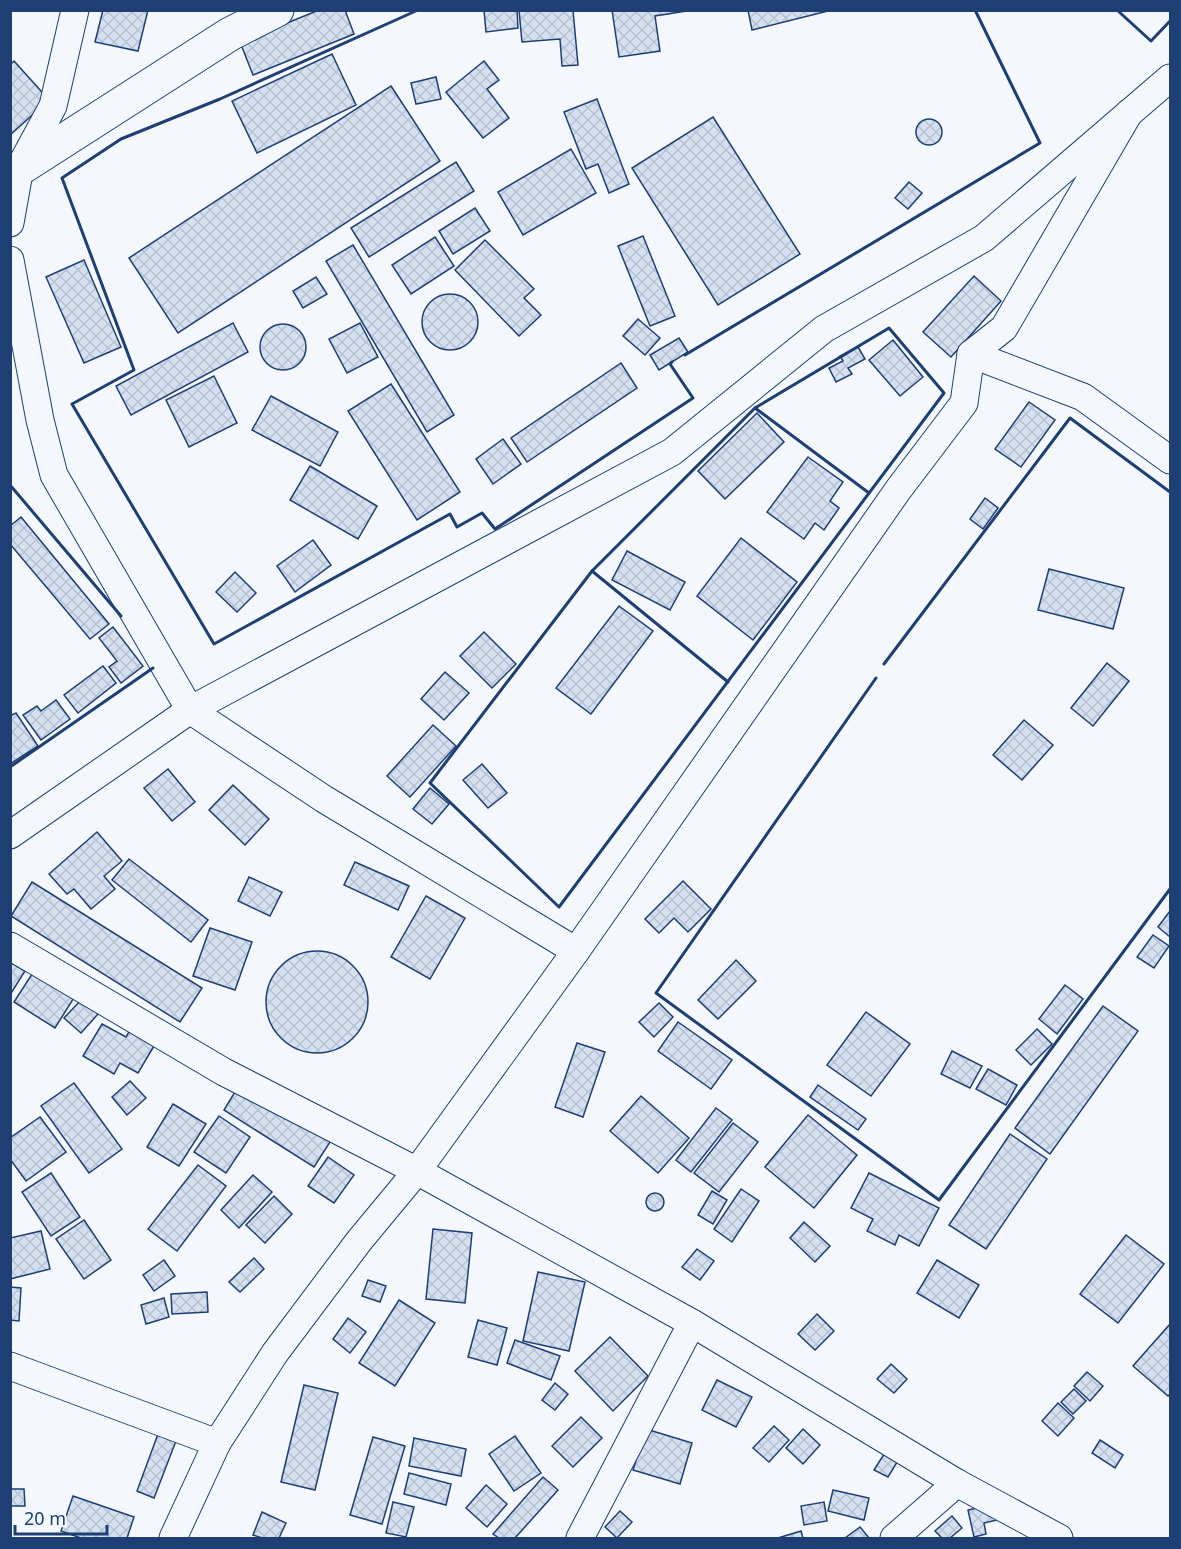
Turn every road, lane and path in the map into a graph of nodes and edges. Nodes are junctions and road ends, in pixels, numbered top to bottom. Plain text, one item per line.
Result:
1 (75, 10) edge
2 (277, 10) edge
3 (1170, 78) edge
4 (1129, 113) junction
5 (15, 171) edge
6 (10, 223) edge
7 (10, 260) edge
8 (971, 354) junction
9 (1170, 460) edge
10 (190, 710) junction
11 (10, 835) edge
12 (10, 946) edge
13 (576, 951) junction
14 (417, 1171) junction
15 (692, 1323) junction
16 (10, 1366) edge
17 (217, 1443) junction
18 (957, 1482) junction
19 (173, 1539) edge
20 (580, 1539) edge
21 (894, 1539) edge
22 (1059, 1539) edge

1 - 5 street
2 - 5 street
3 - 4 street
4 - 8 street
4 - 10 street
5 - 6 street
7 - 10 street
8 - 9 street
8 - 13 street
10 - 11 street
10 - 13 street
12 - 14 street
13 - 14 street
14 - 15 street
14 - 17 street
15 - 18 street
15 - 20 street
16 - 17 street
17 - 19 street
18 - 21 street
18 - 22 street

